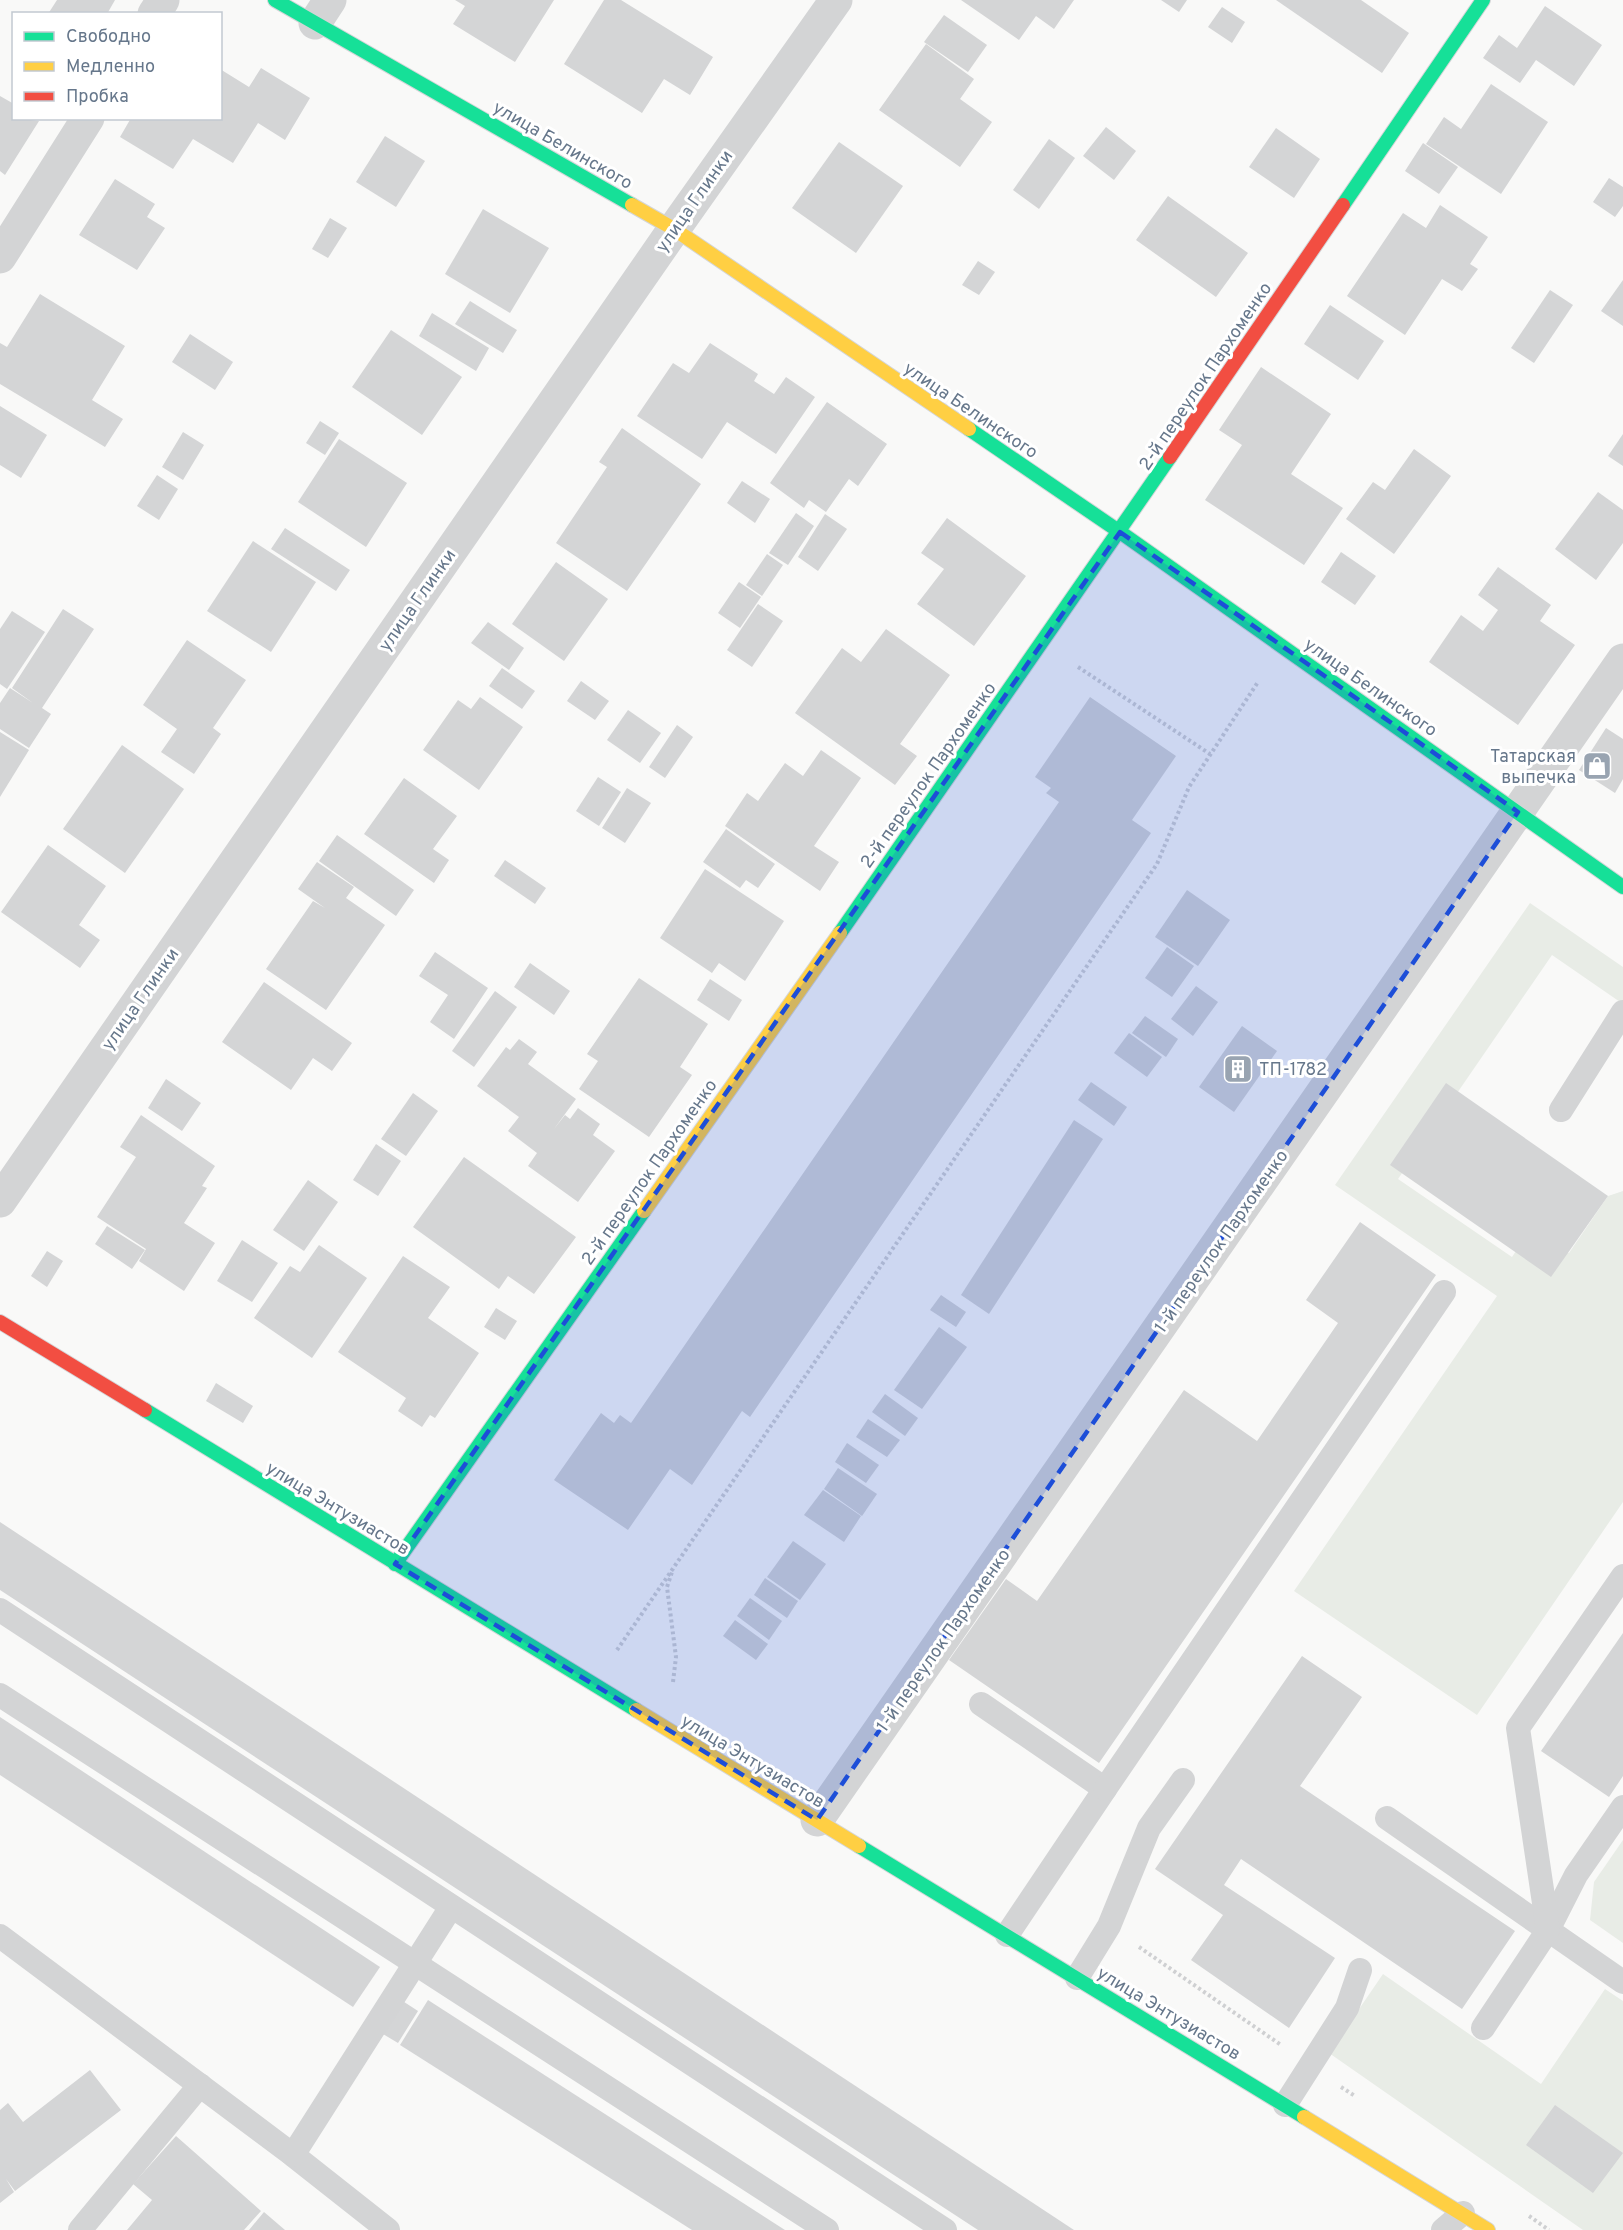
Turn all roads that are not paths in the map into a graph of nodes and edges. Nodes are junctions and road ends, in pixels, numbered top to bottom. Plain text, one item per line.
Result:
1 (275, 0) edge
2 (836, 0) edge
3 (1483, 0) edge
4 (322, 11) edge
5 (87, 120) edge
6 (674, 230) junction
7 (0, 257) edge
8 (1120, 532) junction
9 (1623, 660) edge
10 (1518, 812) junction
11 (1623, 886) edge
12 (1623, 1012) edge
13 (1561, 1110) dead end
14 (0, 1201) edge
15 (1444, 1292) dead end
16 (0, 1322) edge
17 (394, 1564) junction
18 (1623, 1576) edge
19 (0, 1610) edge
20 (0, 1695) edge
21 (981, 1704) dead end
22 (1183, 1780) dead end
23 (1105, 1789) junction
24 (1623, 1807) edge
25 (1387, 1818) dead end
26 (818, 1821) junction
27 (451, 1906) junction
28 (1548, 1930) junction
29 (1007, 1935) junction
30 (0, 1936) edge
31 (415, 1963) junction
32 (1360, 1970) dead end
33 (1077, 1978) junction
34 (1623, 1982) edge
35 (1483, 2028) dead end
36 (200, 2085) junction
37 (1285, 2105) junction
38 (293, 2155) junction
39 (1463, 2213) junction
40 (80, 2230) edge
41 (388, 2230) edge
42 (827, 2230) edge
43 (945, 2230) edge
44 (1443, 2230) edge
45 (1488, 2230) edge

1 - 4 street, улица Белинского
2 - 6 street, улица Глинки
3 - 8 street, 2-й переулок Пархоменко
4 - 6 street, улица Белинского
5 - 7 street
6 - 8 street, улица Белинского
6 - 14 street, улица Глинки
8 - 10 street, улица Белинского
8 - 17 street, 2-й переулок Пархоменко
9 - 10 street, 1-й переулок Пархоменко
10 - 11 street, улица Белинского
10 - 26 street, 1-й переулок Пархоменко
12 - 13 lane
15 - 23 lane
16 - 17 street, улица Энтузиастов
17 - 26 street, улица Энтузиастов
18 - 28 lane
19 - 27 lane
20 - 31 lane
21 - 23 lane
22 - 33 lane
23 - 29 lane
24 - 28 lane
25 - 28 lane
26 - 29 street, улица Энтузиастов
27 - 31 lane
27 - 43 lane
28 - 34 lane
28 - 35 lane
29 - 33 street, улица Энтузиастов
30 - 36 lane
31 - 38 lane
31 - 42 lane
32 - 37 lane
33 - 37 street, улица Энтузиастов
36 - 38 lane
36 - 40 lane
37 - 39 street, улица Энтузиастов
38 - 41 lane
39 - 44 lane
39 - 45 street, улица Энтузиастов

